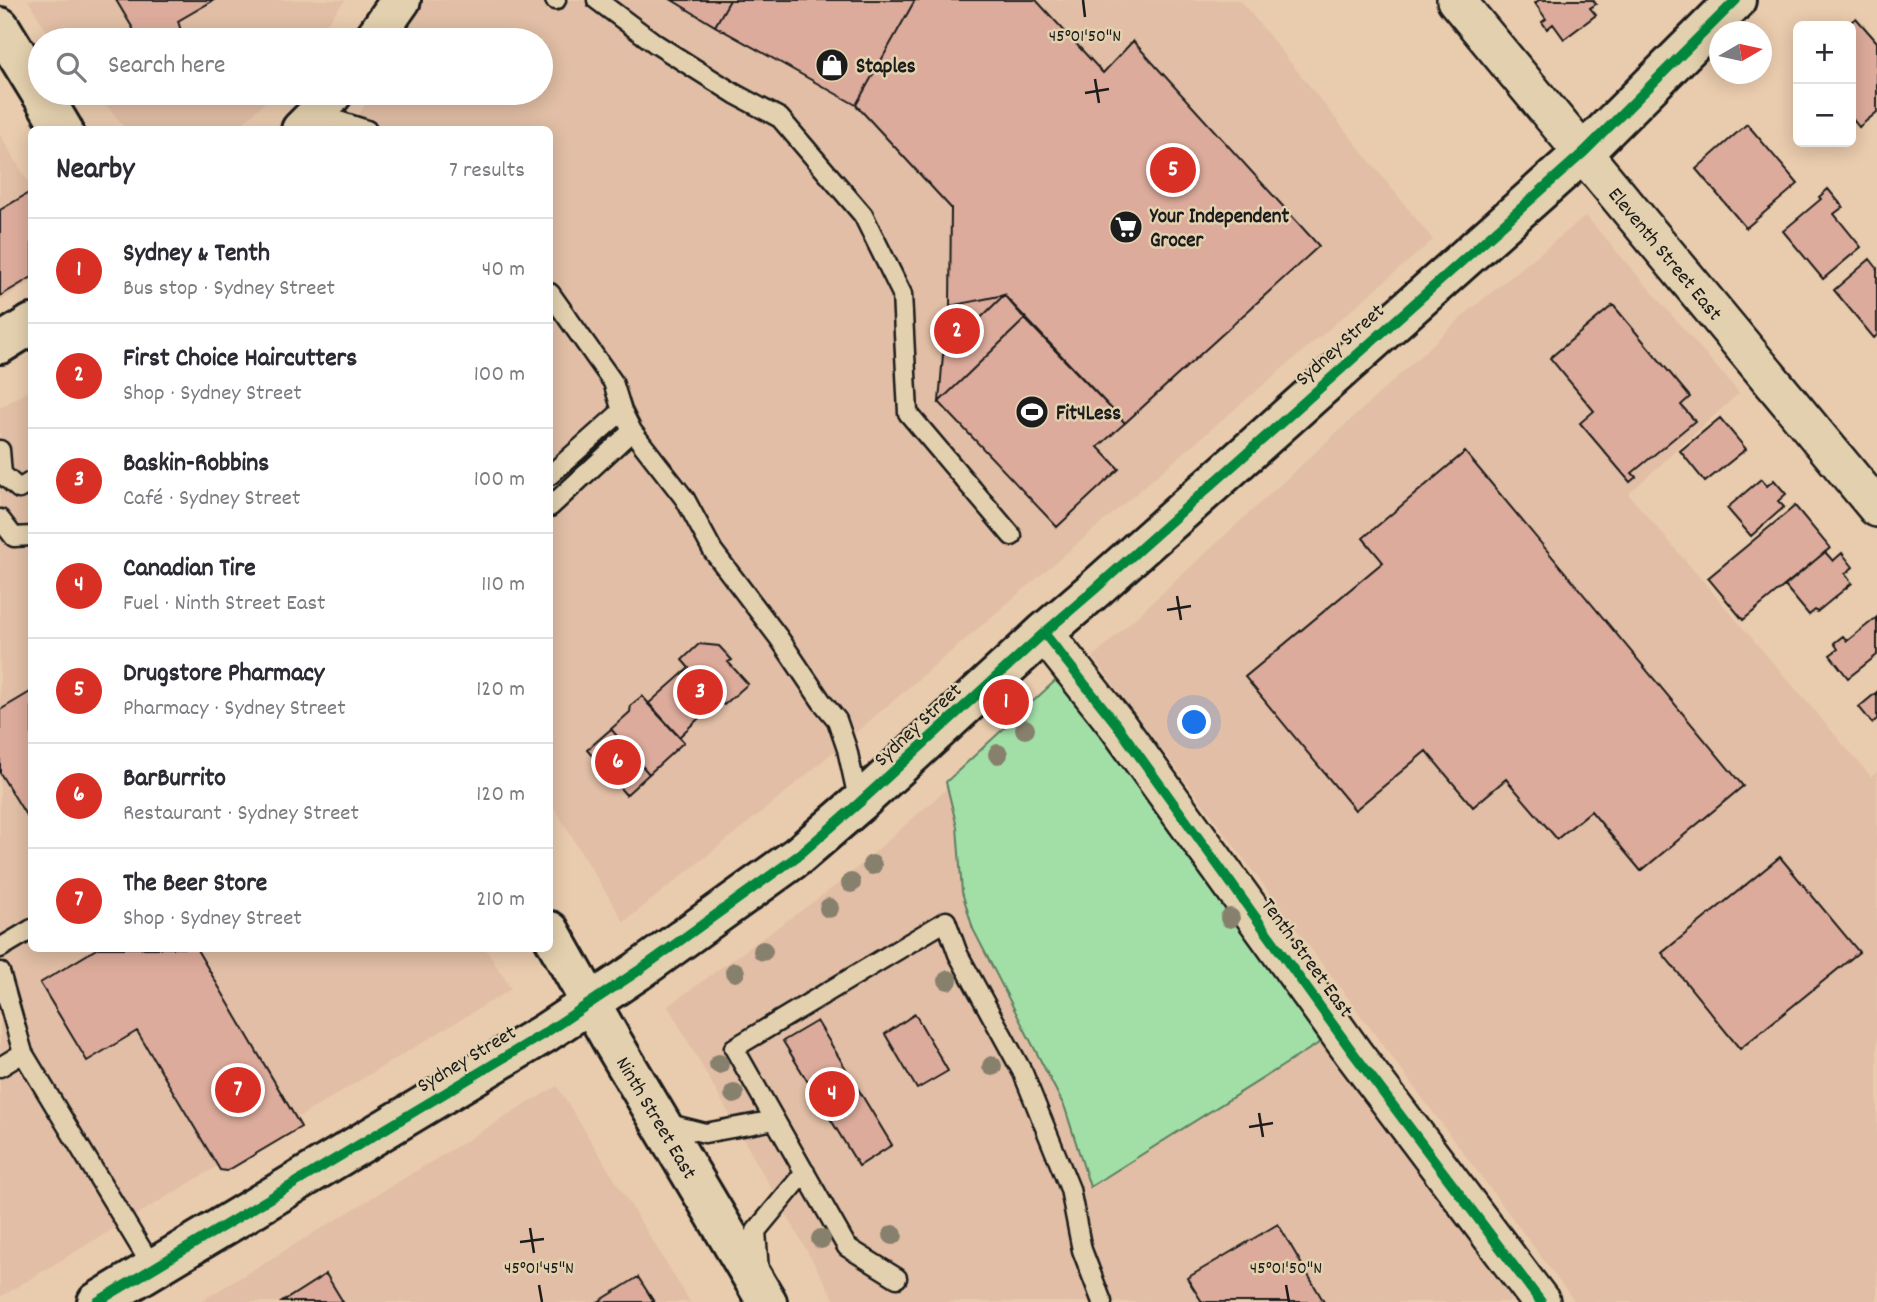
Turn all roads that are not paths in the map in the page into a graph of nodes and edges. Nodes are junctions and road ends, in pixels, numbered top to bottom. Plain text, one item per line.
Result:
1 (401, 0) edge
2 (597, 0) edge
3 (1456, 0) edge
4 (1736, 0) edge
5 (0, 27) edge
6 (381, 28) edge
7 (28, 71) edge
8 (49, 105) edge
9 (317, 112) edge
10 (62, 126) edge
11 (356, 126) edge
12 (1584, 152) junction
13 (553, 297) edge
14 (28, 326) edge
15 (0, 344) edge
16 (622, 411) junction
17 (632, 431) junction
18 (0, 450) edge
19 (553, 472) edge
20 (28, 483) edge
21 (553, 503) edge
22 (1877, 508) edge
23 (0, 519) edge
24 (28, 536) edge
25 (1012, 536) dead end
26 (1044, 633) junction
27 (859, 803) junction
28 (28, 931) edge
29 (553, 936) edge
30 (0, 948) edge
31 (0, 972) edge
32 (591, 1003) junction
33 (23, 1053) junction
34 (0, 1067) edge
35 (775, 1120) junction
36 (661, 1122) junction
37 (805, 1172) junction
38 (153, 1268) junction
39 (897, 1278) dead end
40 (763, 1297) edge
41 (97, 1302) edge
42 (1102, 1302) edge
43 (1541, 1302) edge

1 - 6 street
2 - 25 lane
3 - 12 street, Eleventh Street East
4 - 12 street, Sydney Street
5 - 7 street
8 - 10 street
9 - 11 lane
12 - 22 street, Eleventh Street East
12 - 26 street, Sydney Street
13 - 16 lane
14 - 15 street
16 - 17 lane
16 - 19 lane
17 - 21 lane
17 - 27 lane
18 - 20 lane
23 - 24 lane
26 - 27 street, Sydney Street
26 - 43 street, Tenth Street East
27 - 32 street, Sydney Street
28 - 30 lane
29 - 32 street, Ninth Street East
31 - 33 lane
32 - 36 street, Ninth Street East
32 - 38 street, Sydney Street
33 - 34 lane
33 - 38 lane
35 - 36 lane
35 - 37 lane
35 - 42 lane
36 - 40 street, Ninth Street East
37 - 39 lane
37 - 40 lane
38 - 41 street, Sydney Street

